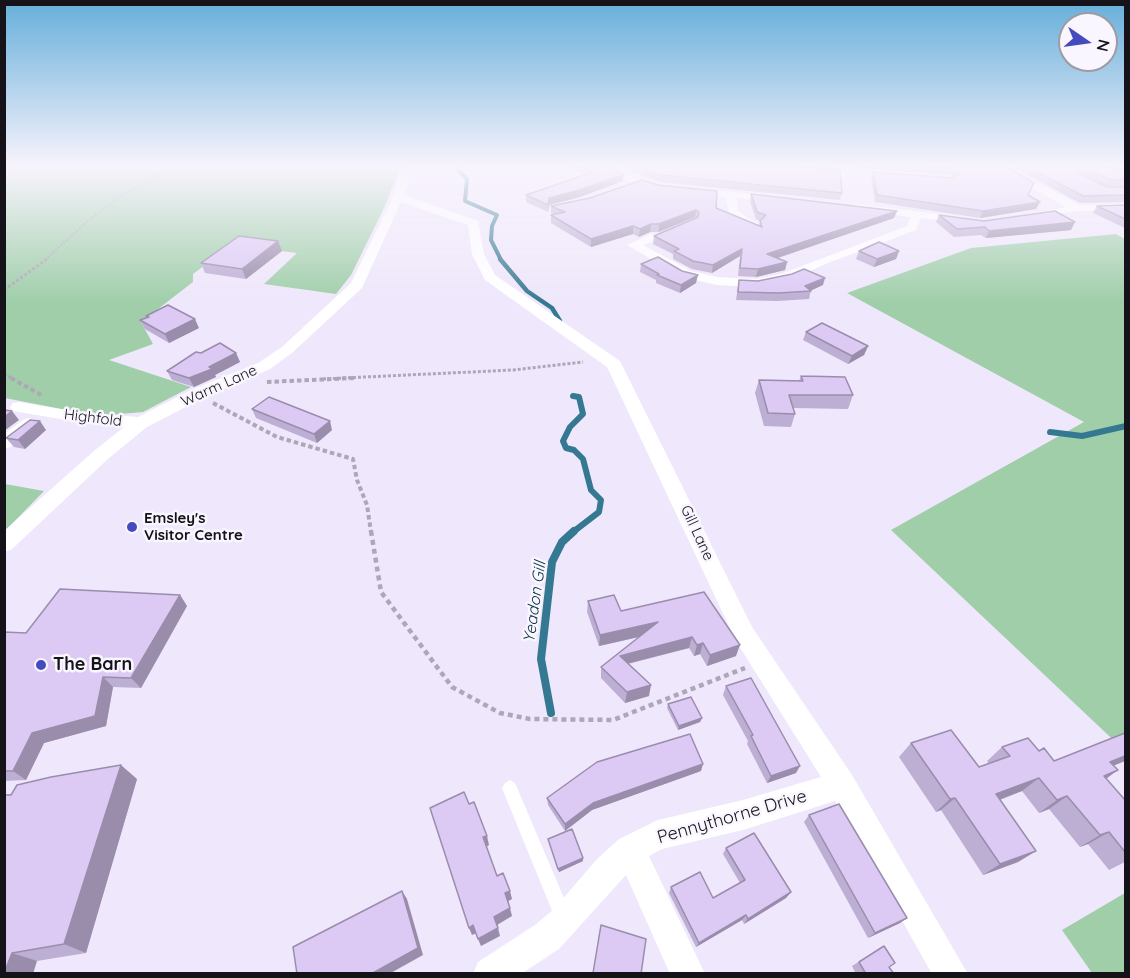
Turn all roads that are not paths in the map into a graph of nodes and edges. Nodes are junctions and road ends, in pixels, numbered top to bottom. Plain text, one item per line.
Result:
1 (392, 212) edge
2 (439, 212) edge
3 (736, 212) edge
4 (909, 212) edge
5 (1057, 212) edge
6 (916, 214) junction
7 (1022, 218) edge
8 (694, 221) edge
9 (980, 223) edge
10 (748, 225) edge
11 (655, 237) joint
12 (19, 407) dead end
13 (45, 411) junction
14 (141, 423) junction
15 (4, 442) edge
16 (4, 544) edge
17 (842, 785) junction
18 (510, 788) dead end
19 (630, 850) junction
20 (565, 920) junction
21 (490, 974) edge
22 (688, 974) edge
23 (951, 974) edge

1 - 14 street, Warm Lane
2 - 17 street, Gill Lane
3 - 10 street
4 - 6 street
5 - 7 street
6 - 9 street
6 - 11 street
8 - 11 lane
12 - 13 street, Highfold
13 - 14 street, Highfold
13 - 15 street, Highfold
14 - 16 street, Warm Lane
17 - 19 street, Pennythorne Drive
17 - 23 street, Gill Lane
18 - 20 lane
19 - 20 street, Pennythorne Drive
19 - 22 street
20 - 21 street, Pennythorne Drive

